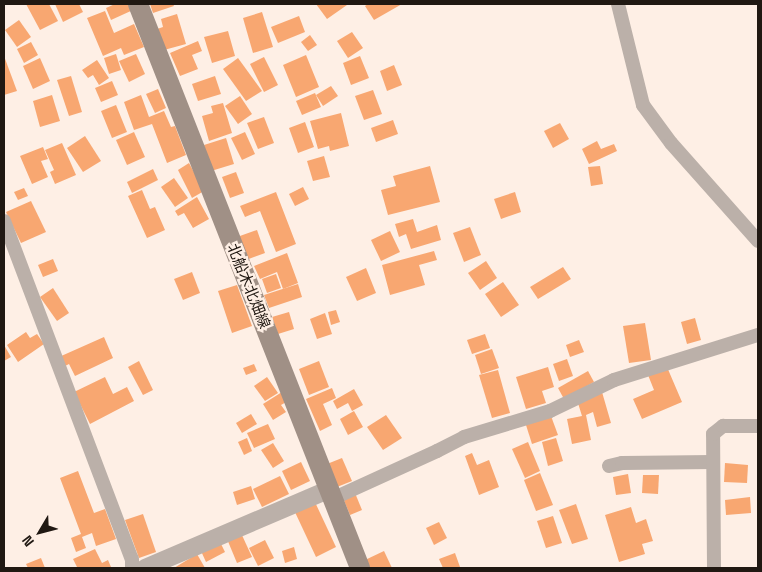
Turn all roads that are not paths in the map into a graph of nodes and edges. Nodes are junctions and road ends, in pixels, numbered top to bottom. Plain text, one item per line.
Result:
1 (138, 4) edge
2 (618, 4) edge
3 (4, 221) edge
4 (758, 240) edge
5 (758, 335) edge
6 (758, 426) edge
7 (713, 462) junction
8 (609, 466) dead end
9 (332, 493) junction
10 (132, 568) edge
11 (145, 568) edge
12 (360, 568) edge
13 (714, 568) edge

1 - 9 main road, 北船木北畑線
2 - 4 street
3 - 10 street
5 - 9 street
6 - 7 street
7 - 8 street
7 - 13 street
9 - 11 street
9 - 12 main road, 北船木北畑線

